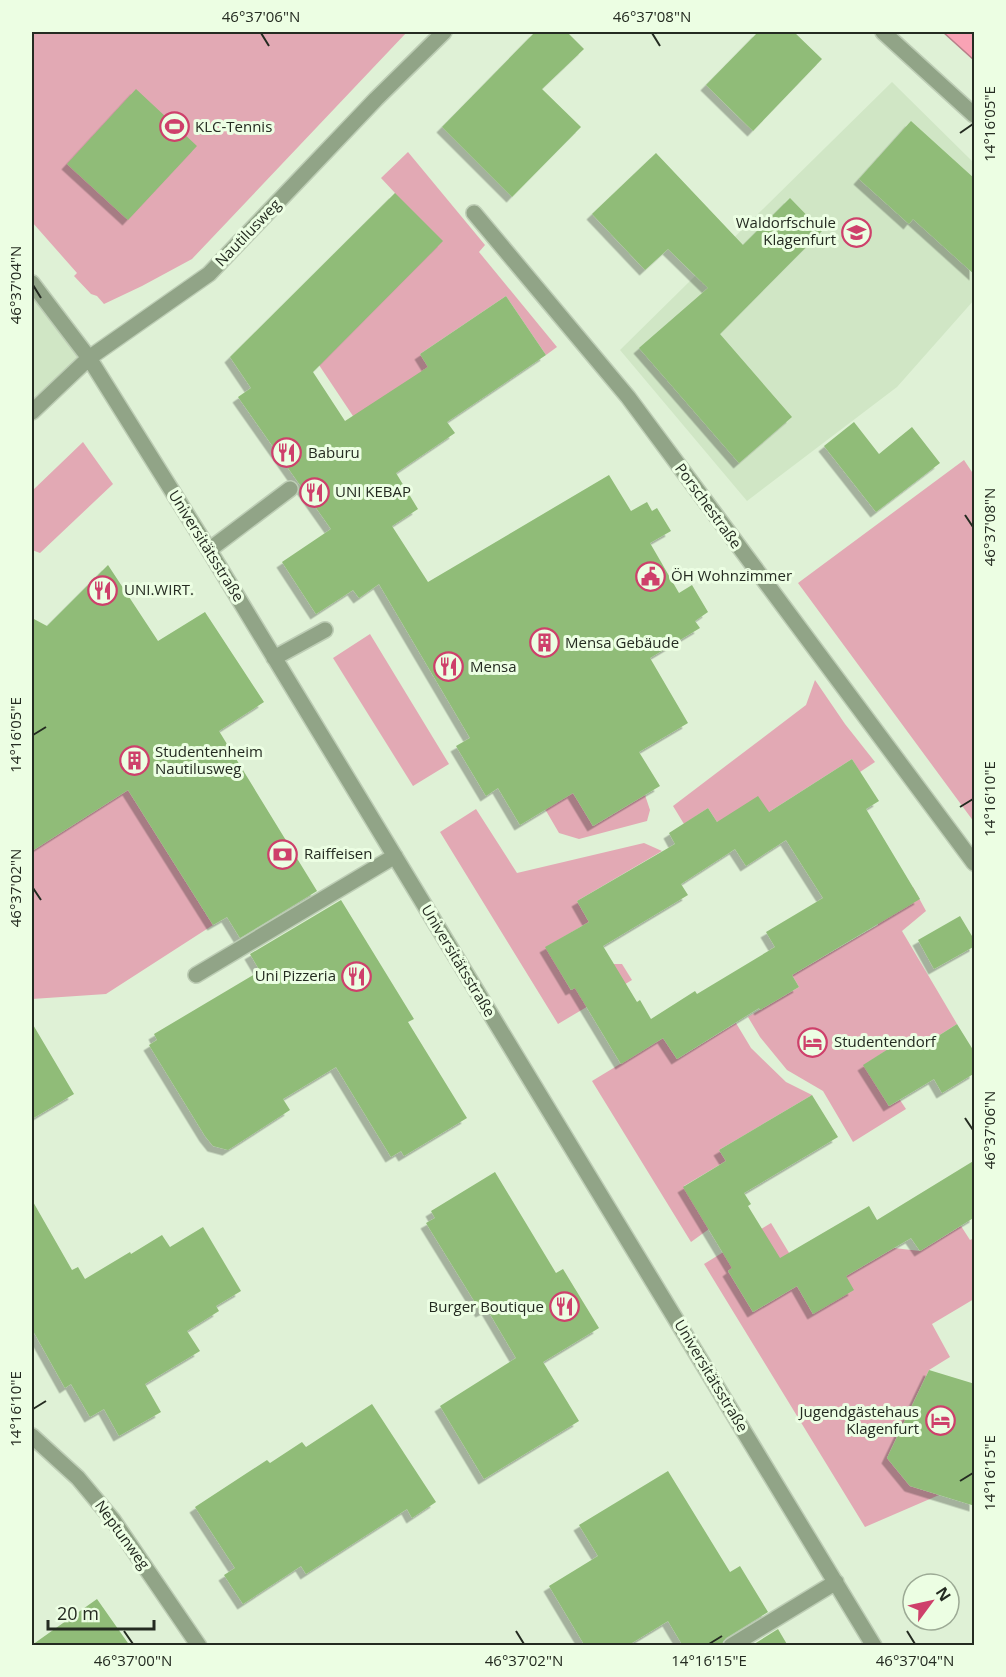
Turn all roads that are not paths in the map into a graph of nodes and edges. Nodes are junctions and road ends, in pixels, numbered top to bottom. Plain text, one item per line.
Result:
1 (444, 32) edge
2 (883, 32) edge
3 (975, 115) edge
4 (474, 213) dead end
5 (32, 283) edge
6 (89, 358) junction
7 (32, 412) edge
8 (290, 489) dead end
9 (209, 549) junction
10 (325, 630) dead end
11 (274, 658) junction
12 (395, 856) junction
13 (975, 863) edge
14 (196, 975) dead end
15 (32, 1436) edge
16 (836, 1582) junction
17 (199, 1646) edge
18 (730, 1646) edge
19 (874, 1646) edge

1 - 6 street, Nautilusweg
2 - 3 street
4 - 13 street, Porschestraße
5 - 6 street, Universitätsstraße
6 - 7 street, Nautilusweg
6 - 9 street, Universitätsstraße
8 - 9 street
9 - 11 street, Universitätsstraße
10 - 11 street
11 - 12 street, Universitätsstraße
12 - 14 street
12 - 16 street, Universitätsstraße
15 - 17 street, Neptunweg
16 - 18 street
16 - 19 street, Universitätsstraße

